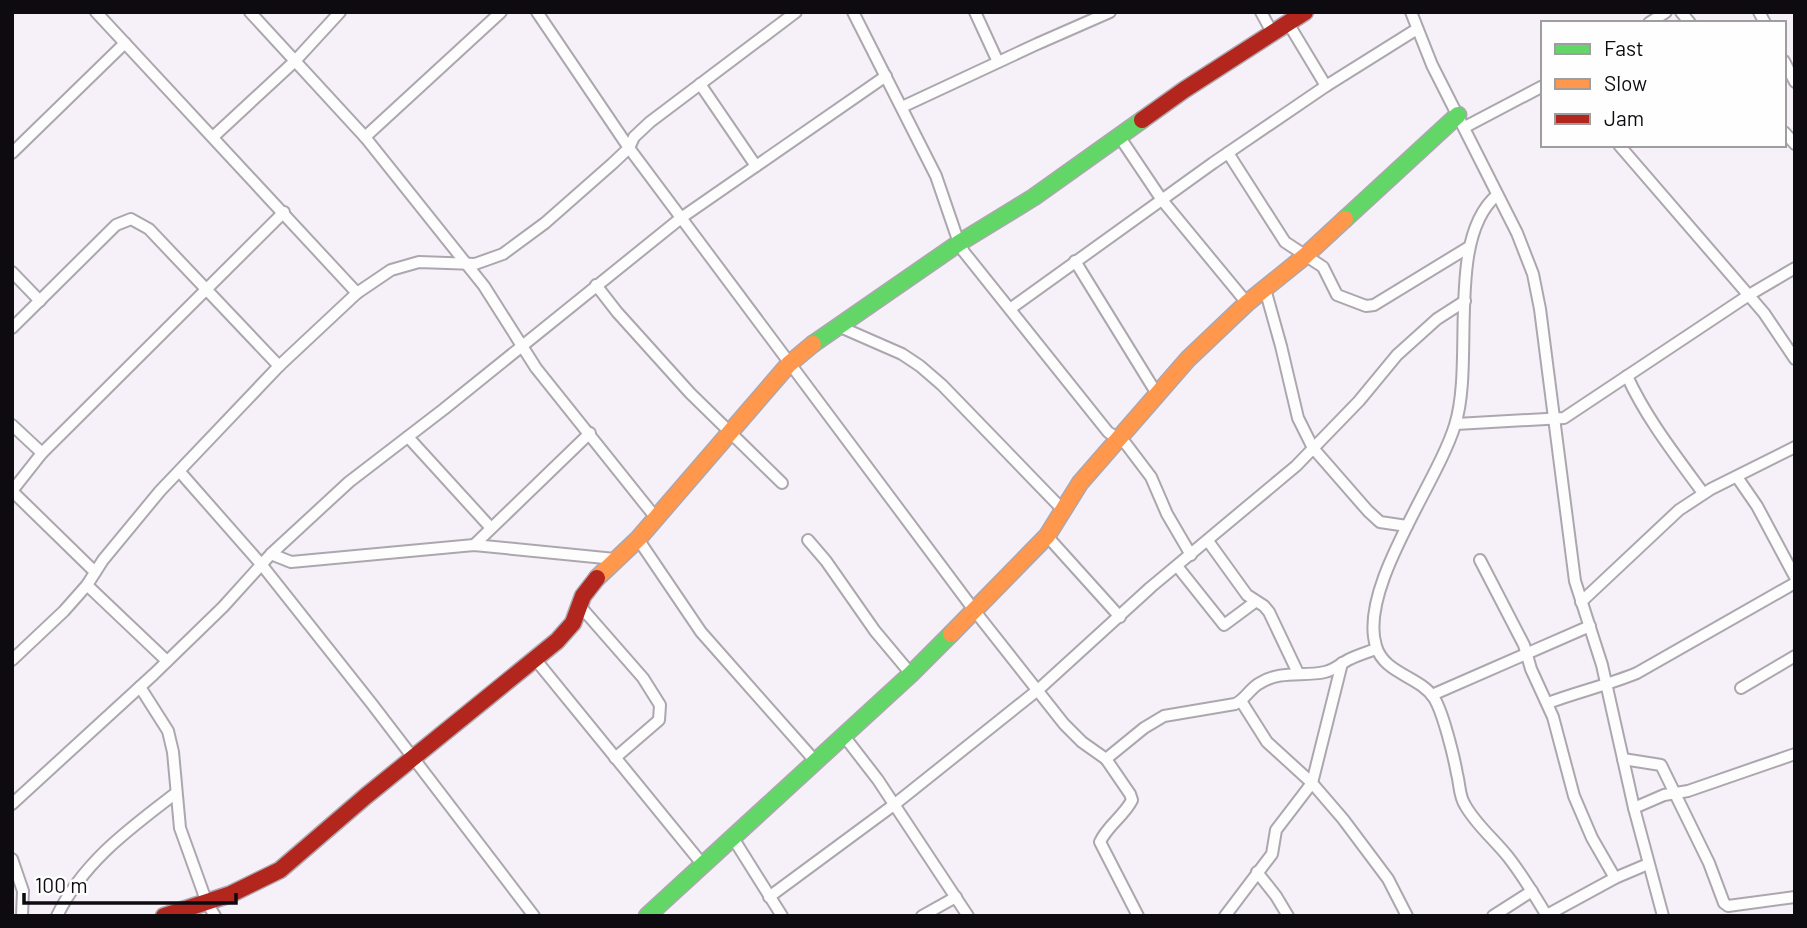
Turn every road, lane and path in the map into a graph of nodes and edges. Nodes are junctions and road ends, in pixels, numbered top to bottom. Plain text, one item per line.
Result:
1 (96, 12) edge
2 (250, 12) edge
3 (340, 12) edge
4 (501, 12) edge
5 (537, 12) edge
6 (796, 12) edge
7 (853, 12) edge
8 (975, 12) edge
9 (1110, 12) edge
10 (1261, 12) edge
11 (1305, 12) edge
12 (1412, 12) edge
13 (1288, 23) junction
14 (1417, 29) junction
15 (1273, 34) junction
16 (125, 43) junction
17 (295, 61) junction
18 (999, 61) junction
19 (1786, 65) edge
20 (886, 76) junction
21 (1795, 82) edge
22 (700, 85) junction
23 (1326, 86) junction
24 (1541, 87) edge
25 (902, 107) junction
26 (1461, 121) junction
27 (1119, 136) junction
28 (213, 137) junction
29 (365, 137) junction
30 (1621, 147) edge
31 (629, 148) junction
32 (12, 153) edge
33 (1228, 153) junction
34 (756, 166) junction
35 (1497, 195) junction
36 (1161, 200) junction
37 (284, 212) junction
38 (681, 218) junction
39 (959, 243) junction
40 (1469, 247) junction
41 (1305, 256) junction
42 (1075, 261) junction
43 (465, 263) junction
44 (1795, 268) edge
45 (12, 272) edge
46 (596, 285) junction
47 (1265, 289) junction
48 (206, 290) junction
49 (357, 293) junction
50 (1748, 295) junction
51 (40, 301) junction
52 (1465, 301) junction
53 (1247, 303) junction
54 (1010, 309) junction
55 (838, 326) junction
56 (12, 328) edge
57 (520, 345) junction
58 (1795, 359) edge
59 (789, 364) junction
60 (279, 366) junction
61 (1628, 376) junction
62 (1157, 394) junction
63 (1553, 419) junction
64 (1456, 424) junction
65 (12, 425) edge
66 (590, 433) junction
67 (730, 434) junction
68 (408, 437) junction
69 (1117, 439) junction
70 (1795, 447) edge
71 (1313, 448) junction
72 (42, 453) junction
73 (180, 472) junction
74 (1737, 477) junction
75 (782, 483) dead end
76 (12, 491) edge
77 (1703, 493) junction
78 (1063, 510) junction
79 (656, 518) junction
80 (1407, 526) junction
81 (491, 528) junction
82 (1047, 536) junction
83 (638, 539) junction
84 (808, 540) dead end
85 (1208, 541) junction
86 (474, 545) junction
87 (271, 554) junction
88 (1191, 555) junction
89 (615, 559) junction
90 (1480, 560) dead end
91 (261, 564) junction
92 (1177, 566) junction
93 (95, 572) junction
94 (1795, 577) edge
95 (1795, 583) edge
96 (87, 585) junction
97 (1255, 601) junction
98 (1581, 602) junction
99 (580, 606) junction
100 (974, 610) junction
101 (1120, 617) junction
102 (1590, 626) junction
103 (1376, 649) junction
104 (1527, 654) junction
105 (1795, 656) edge
106 (535, 659) junction
107 (12, 660) edge
108 (167, 661) junction
109 (1342, 663) junction
110 (1298, 673) junction
111 (911, 674) junction
112 (1606, 684) junction
113 (140, 687) junction
114 (1741, 688) dead end
115 (1039, 689) junction
116 (1432, 695) junction
117 (1241, 701) junction
118 (1548, 703) junction
119 (844, 736) junction
120 (1795, 754) edge
121 (412, 758) junction
122 (615, 758) junction
123 (1106, 759) junction
124 (1623, 759) junction
125 (816, 762) junction
126 (1312, 783) junction
127 (176, 793) junction
128 (1676, 794) junction
129 (12, 804) edge
130 (895, 804) junction
131 (1634, 808) junction
132 (733, 838) junction
133 (12, 859) edge
134 (1648, 864) junction
135 (703, 865) junction
136 (1257, 872) junction
137 (1615, 878) junction
138 (1532, 891) junction
139 (769, 897) junction
140 (956, 897) junction
141 (1795, 897) edge
142 (211, 909) edge
143 (1547, 915) edge
144 (22, 916) edge
145 (57, 916) edge
146 (164, 916) edge
147 (534, 916) edge
148 (647, 916) edge
149 (782, 916) edge
150 (922, 916) edge
151 (968, 916) edge
152 (1138, 916) edge
153 (1225, 916) edge
154 (1288, 916) edge
155 (1407, 916) edge
156 (1493, 916) edge
157 (1663, 916) edge

1 - 16 street
2 - 17 street
3 - 17 street
4 - 29 street
5 - 31 street
6 - 22 street
7 - 20 street
8 - 18 street
9 - 18 street
10 - 15 street
11 - 13 street
12 - 14 street
13 - 15 street
13 - 23 street
14 - 23 street
14 - 26 street
15 - 27 street
16 - 28 street
16 - 32 street
17 - 28 street
17 - 29 street
18 - 25 street
19 - 21 street
20 - 25 street
20 - 34 street
22 - 31 street
22 - 34 street
23 - 33 street
24 - 26 street
25 - 39 street
26 - 35 street
26 - 41 street
27 - 36 street
27 - 39 street
28 - 37 street
29 - 43 street
30 - 50 street
31 - 38 street
31 - 43 street
33 - 36 street
33 - 41 street
34 - 38 street
35 - 40 street
35 - 63 street
36 - 42 street
36 - 53 street
37 - 48 street
37 - 49 street
38 - 46 street
38 - 59 street
39 - 54 street
39 - 55 street
40 - 41 street
40 - 52 street
41 - 47 street
42 - 54 street
42 - 62 street
43 - 49 street
43 - 57 street
44 - 50 street
45 - 51 street
46 - 57 street
46 - 67 street
47 - 53 street
47 - 71 street
48 - 51 street
48 - 60 street
48 - 72 street
49 - 60 street
50 - 58 street
50 - 61 street
51 - 56 street
52 - 64 street
52 - 71 street
53 - 62 street
54 - 69 street
55 - 59 street
55 - 78 street
57 - 66 street
57 - 68 street
59 - 67 street
59 - 100 street
60 - 73 street
61 - 63 street
61 - 77 street
62 - 69 street
63 - 64 street
63 - 98 street
64 - 80 street
65 - 72 street
66 - 79 street
66 - 81 street
67 - 75 street
67 - 79 street
68 - 81 street
68 - 87 street
69 - 78 street
69 - 88 street
70 - 74 street
71 - 80 street
71 - 85 street
72 - 76 street
73 - 91 street
73 - 93 street
74 - 77 street
74 - 94 street
76 - 93 street
77 - 98 street
78 - 82 street
79 - 83 street
80 - 103 street
81 - 86 street
82 - 100 street
82 - 101 street
83 - 89 street
83 - 125 street
84 - 111 street
85 - 88 street
85 - 97 street
86 - 87 street
86 - 89 street
87 - 91 street
88 - 92 street
89 - 99 street
90 - 104 street
91 - 108 street
91 - 121 street
92 - 97 street
92 - 101 street
93 - 96 street
95 - 112 street
96 - 107 street
96 - 108 street
97 - 110 street
98 - 102 street
99 - 106 street
99 - 122 street
100 - 111 street
100 - 115 street
101 - 115 street
102 - 104 street
102 - 112 street
103 - 109 street
103 - 116 street
104 - 116 street
104 - 118 street
105 - 114 street
106 - 121 street
106 - 122 street
108 - 113 street
109 - 110 street
109 - 126 street
110 - 117 street
111 - 119 street
112 - 118 street
112 - 124 street
113 - 127 street
113 - 129 street
115 - 123 street
115 - 130 street
116 - 138 street
117 - 123 street
117 - 126 street
118 - 137 street
119 - 125 street
119 - 130 street
120 - 128 street
121 - 142 street
121 - 147 street
122 - 135 street
123 - 152 street
124 - 128 street
124 - 131 street
125 - 132 street
126 - 136 street
126 - 155 street
127 - 142 street
127 - 145 street
128 - 131 street
128 - 141 street
130 - 139 street
130 - 140 street
131 - 134 street
132 - 135 street
132 - 139 street
133 - 144 street
134 - 137 street
134 - 157 street
135 - 148 street
136 - 153 street
136 - 154 street
137 - 143 street
138 - 143 street
138 - 156 street
139 - 149 street
140 - 150 street
140 - 151 street
142 - 146 street

